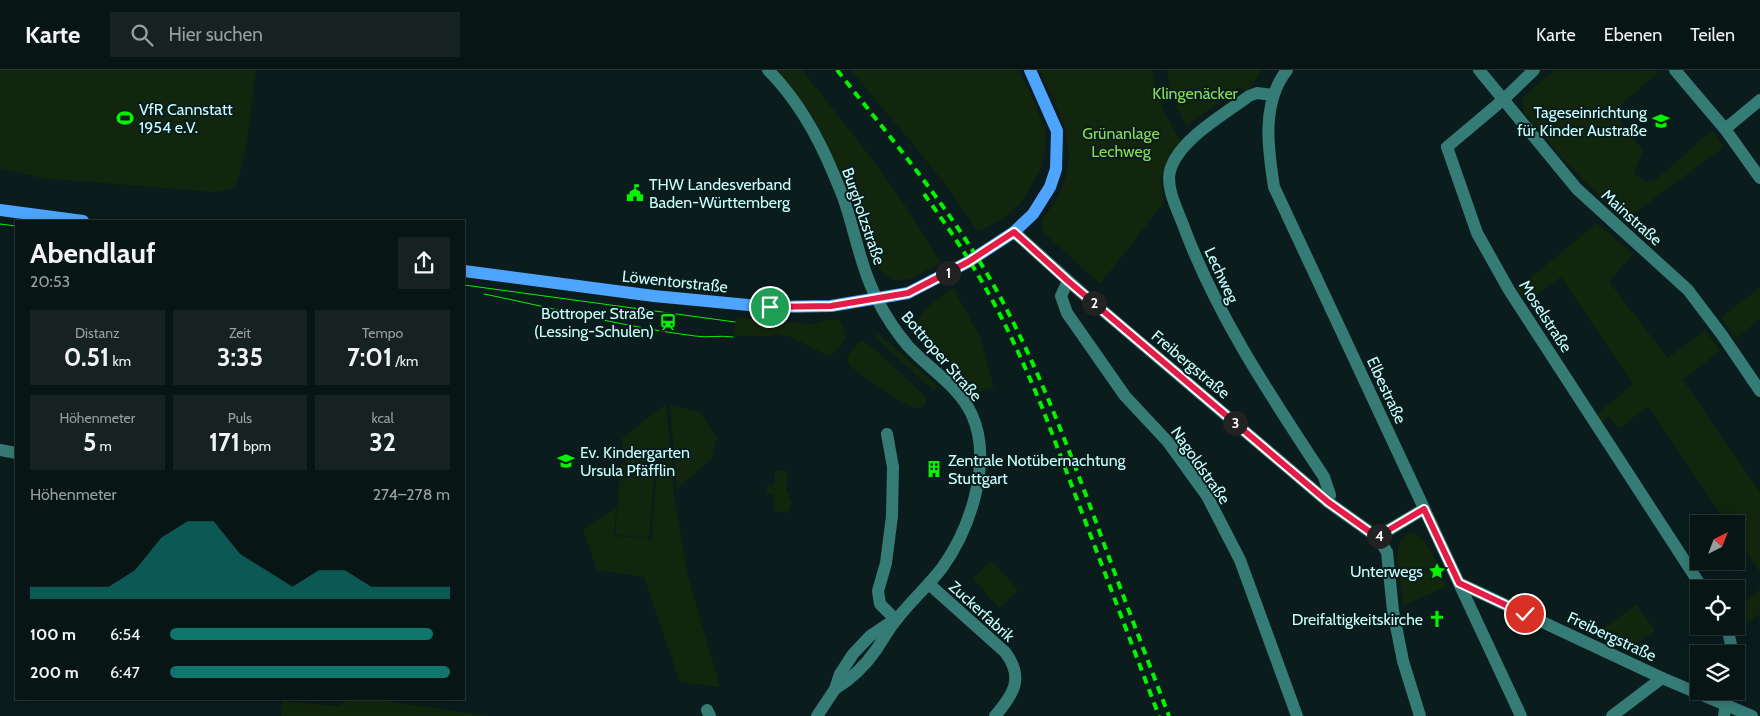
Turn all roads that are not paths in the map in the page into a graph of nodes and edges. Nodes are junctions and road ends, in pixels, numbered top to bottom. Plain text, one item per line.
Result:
1 (768, 70) edge
2 (1030, 70) edge
3 (1287, 70) edge
4 (1479, 70) edge
5 (1534, 70) edge
6 (1675, 70) edge
7 (1273, 95) junction
8 (1504, 99) junction
9 (1760, 100) edge
10 (1725, 129) junction
11 (1760, 178) edge
12 (0, 210) edge
13 (75, 220) edge
14 (1014, 232) junction
15 (465, 271) edge
16 (1068, 281) junction
17 (876, 299) junction
18 (1760, 391) edge
19 (887, 434) dead end
20 (0, 450) edge
21 (15, 453) edge
22 (1328, 502) junction
23 (1424, 509) junction
24 (1377, 537) junction
25 (1697, 580) edge
26 (1459, 583) junction
27 (929, 584) junction
28 (896, 620) junction
29 (1662, 678) junction
30 (1725, 710) edge
31 (817, 716) edge
32 (995, 716) edge
33 (1297, 716) edge
34 (1420, 716) edge
35 (1521, 716) edge
36 (1612, 716) edge
37 (1752, 716) edge

1 - 17 street, Burgholzstraße
2 - 14 main road, Löwentorstraße
3 - 7 street, Elbestraße
4 - 8 street, Mainstraße
5 - 8 street, Moselstraße
6 - 10 street
7 - 22 street, Lechweg
7 - 23 street, Elbestraße
8 - 18 street, Mainstraße
8 - 25 street, Moselstraße
9 - 10 street
10 - 11 street
12 - 13 main road
14 - 16 street, Freibergstraße
14 - 17 main road, Löwentorstraße
15 - 17 main road, Löwentorstraße
16 - 22 street, Freibergstraße
16 - 33 street, Nagoldstraße
17 - 27 street, Bottroper Straße
19 - 28 street
20 - 21 street
22 - 24 street, Freibergstraße
23 - 24 street
23 - 26 street, Elbestraße
24 - 34 street
26 - 29 street, Freibergstraße
26 - 35 street, Elbestraße
27 - 28 street, Bottroper Straße
27 - 32 street, Zuckerfabrik
28 - 31 street, Bottroper Straße
29 - 30 street, Freibergstraße
29 - 36 street
30 - 37 street, Freibergstraße

